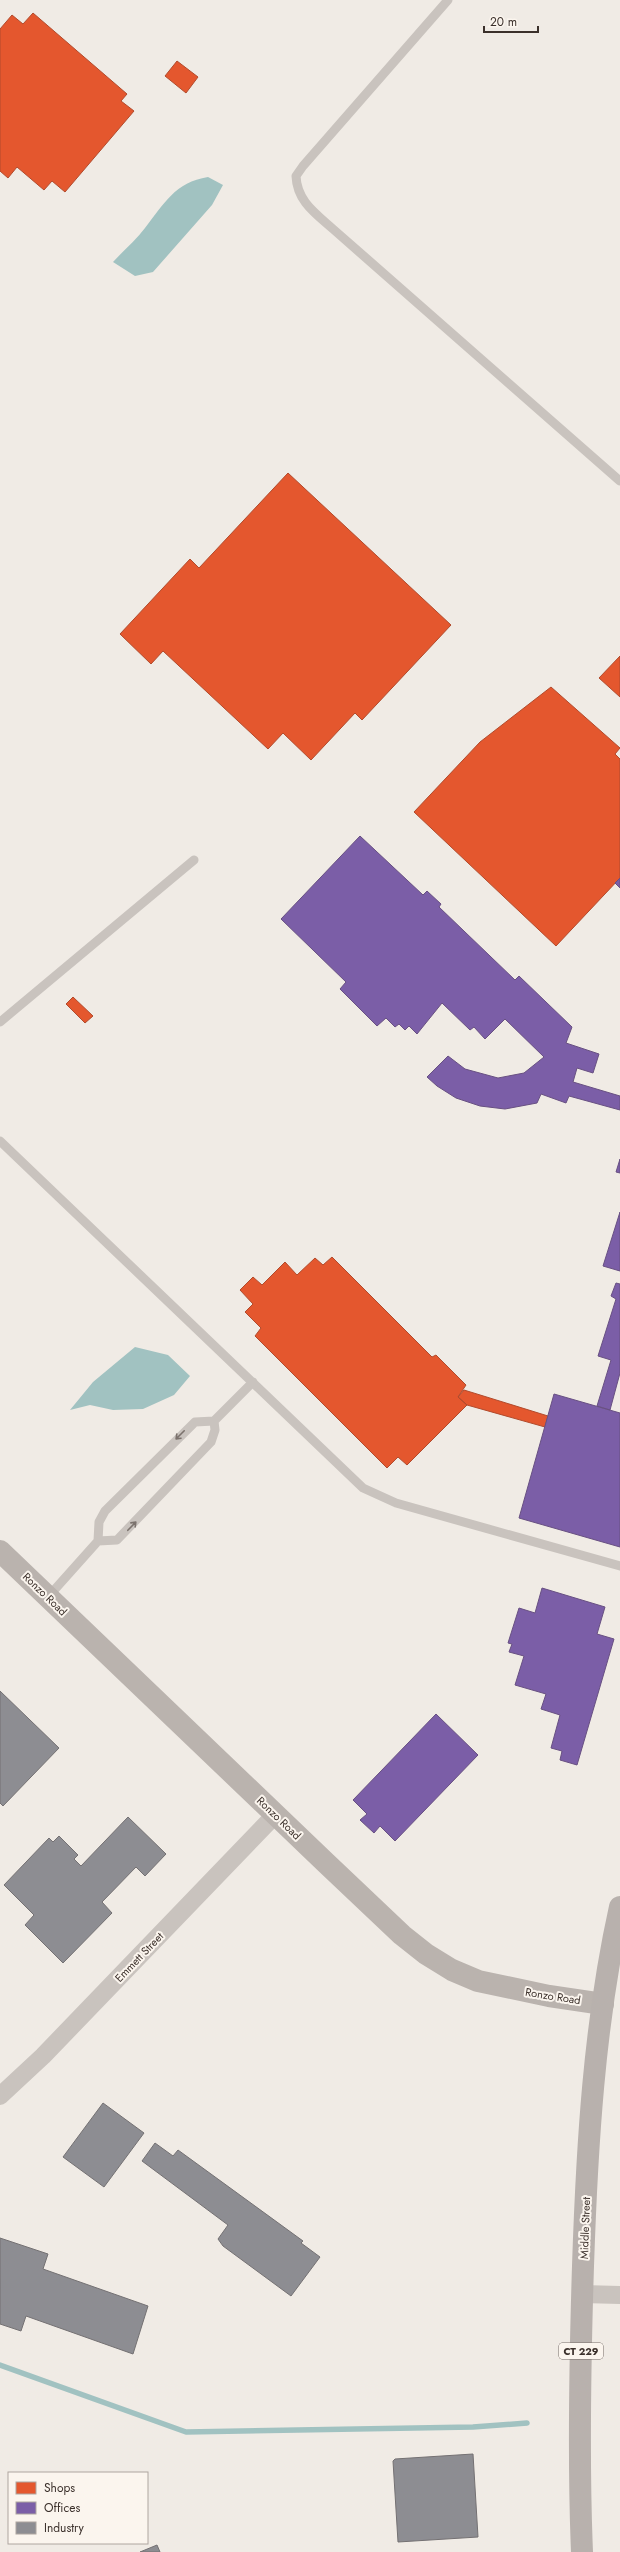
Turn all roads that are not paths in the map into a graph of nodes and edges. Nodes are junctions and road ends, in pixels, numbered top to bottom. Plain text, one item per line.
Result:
1 (448, 0) edge
2 (620, 482) edge
3 (194, 860) dead end
4 (0, 1022) edge
5 (0, 1141) edge
6 (253, 1382) junction
7 (214, 1421) junction
8 (98, 1541) junction
9 (0, 1551) edge
10 (620, 1566) edge
11 (48, 1597) junction
12 (275, 1815) junction
13 (620, 1907) edge
14 (603, 2004) junction
15 (0, 2096) edge
16 (582, 2294) junction
17 (620, 2295) edge
18 (582, 2552) edge

1 - 2 lane
3 - 4 lane
5 - 6 lane
6 - 7 lane
6 - 10 lane
8 -> 7 lane
7 -> 8 lane
8 - 11 lane
9 - 11 main road, Ronzo Road
11 - 12 main road, Ronzo Road
12 - 14 main road, Ronzo Road
12 - 15 street, Emmett Street
13 - 14 main road, Middle Street / CT 229
14 - 16 main road, Middle Street / CT 229
16 - 17 street
16 - 18 main road, Middle Street / CT 229

